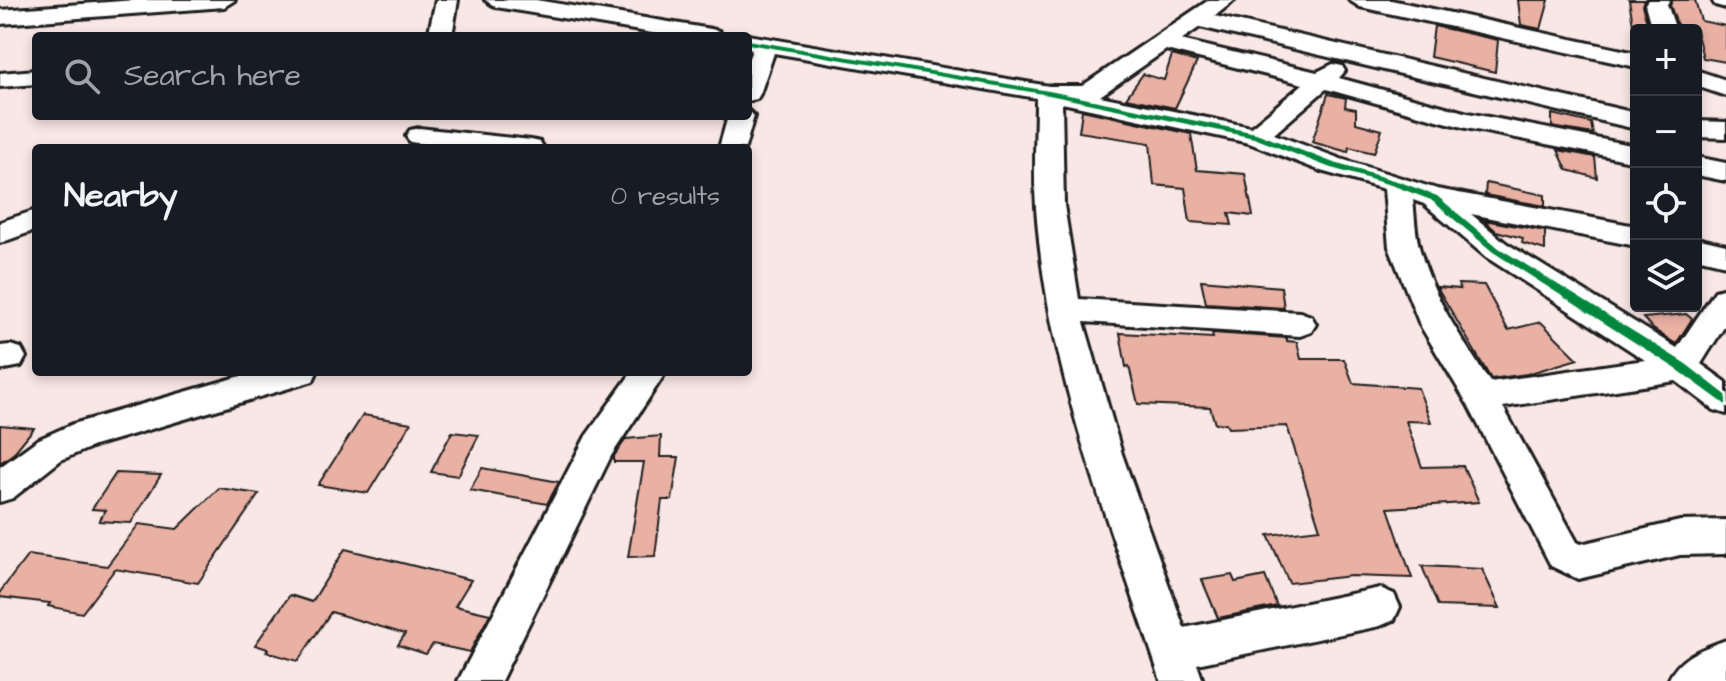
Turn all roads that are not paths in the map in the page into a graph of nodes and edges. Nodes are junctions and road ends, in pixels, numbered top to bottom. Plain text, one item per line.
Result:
1 (224, 0) edge
2 (447, 0) edge
3 (496, 0) edge
4 (1224, 0) edge
5 (1360, 0) edge
6 (1659, 0) edge
7 (112, 5) edge
8 (0, 17) edge
9 (1197, 19) junction
10 (1662, 24) edge
11 (441, 32) edge
12 (687, 32) edge
13 (1161, 42) junction
14 (756, 44) edge
15 (1351, 56) junction
16 (1630, 59) edge
17 (752, 69) edge
18 (32, 77) edge
19 (1702, 79) edge
20 (0, 80) edge
21 (1323, 81) junction
22 (1726, 89) edge
23 (1049, 93) junction
24 (740, 120) edge
25 (1630, 120) edge
26 (1702, 129) edge
27 (1726, 130) edge
28 (419, 133) edge
29 (1256, 136) junction
30 (501, 144) edge
31 (733, 144) edge
32 (1630, 153) edge
33 (1710, 169) edge
34 (1397, 184) junction
35 (1726, 192) edge
36 (1434, 198) junction
37 (32, 221) edge
38 (0, 233) edge
39 (1630, 235) edge
40 (1702, 249) edge
41 (1726, 255) edge
42 (1726, 299) edge
43 (1067, 310) junction
44 (1300, 324) dead end
45 (1682, 367) junction
46 (287, 376) edge
47 (647, 376) edge
48 (1481, 397) junction
49 (1726, 401) edge
50 (0, 487) edge
51 (1726, 537) edge
52 (1380, 607) dead end
53 (1726, 660) edge
54 (1177, 666) edge
55 (479, 681) edge
56 (1689, 681) edge

1 - 7 street
2 - 11 street
3 - 12 street
4 - 9 street
5 - 16 street
6 - 10 street
7 - 8 street
9 - 13 street
9 - 15 street
13 - 21 street
13 - 23 street
14 - 17 street
14 - 23 street
15 - 21 street
15 - 25 street
18 - 20 street
19 - 22 street
21 - 29 street
21 - 32 street
23 - 29 street
23 - 43 street
24 - 31 street
26 - 27 street
28 - 30 street
29 - 34 street
33 - 35 street
34 - 36 street
34 - 48 street
36 - 39 street
36 - 45 street
37 - 38 street
40 - 41 street
42 - 45 street
43 - 44 street
43 - 54 street
45 - 48 street
45 - 49 street
46 - 50 street
47 - 55 street
48 - 51 street
52 - 54 street
53 - 56 street

